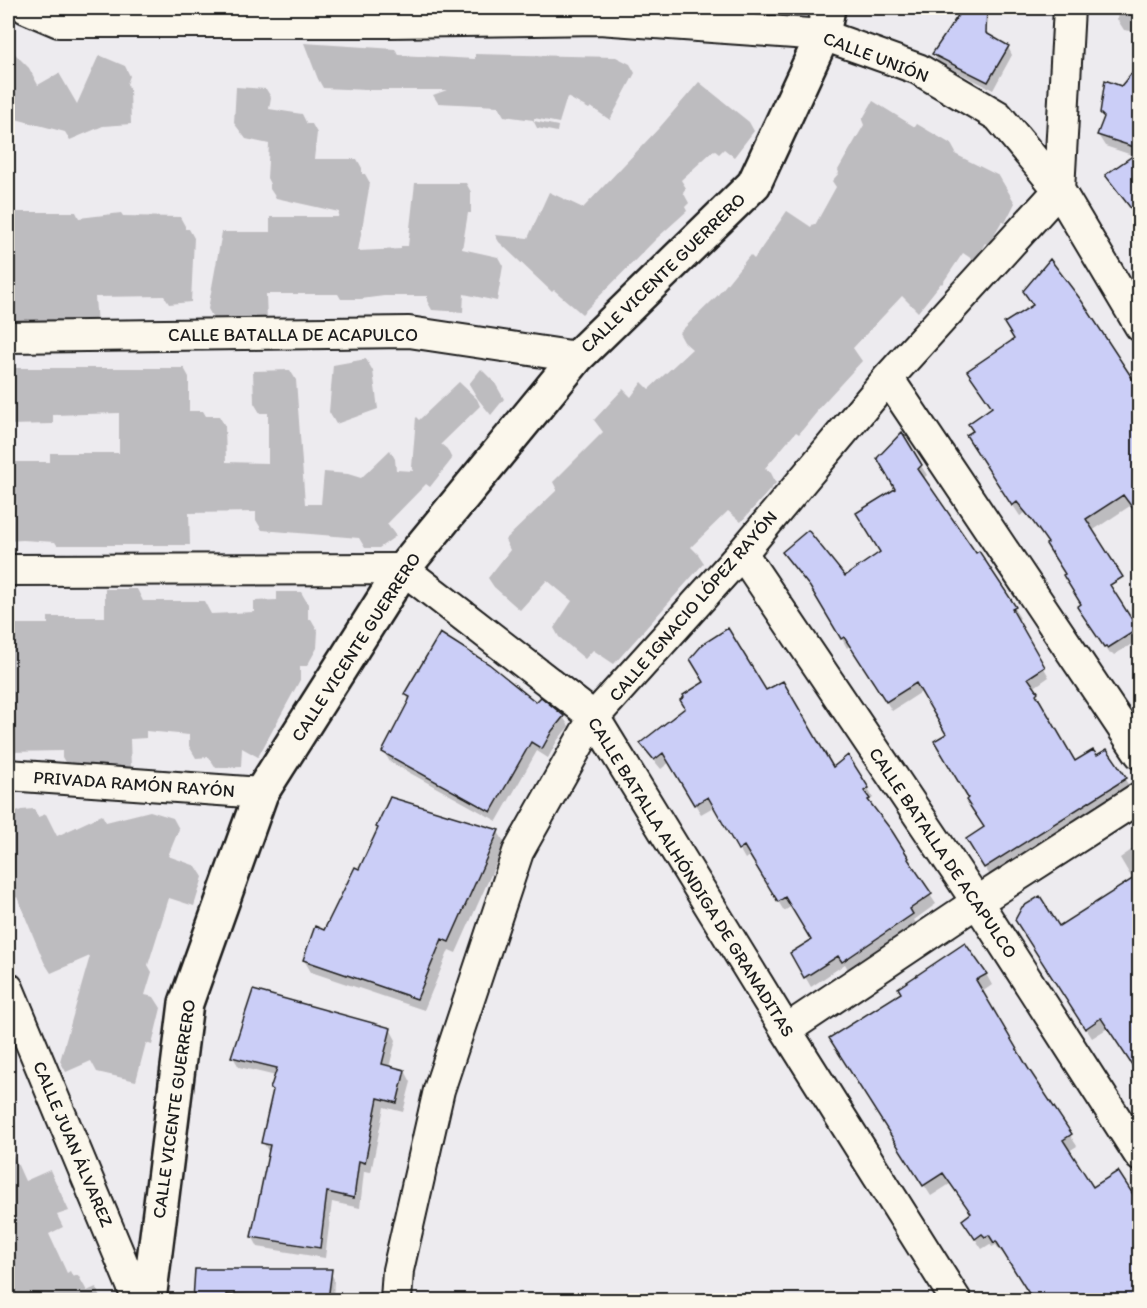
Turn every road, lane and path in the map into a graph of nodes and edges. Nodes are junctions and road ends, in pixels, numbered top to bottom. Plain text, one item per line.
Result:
1 (26, 8) edge
2 (1069, 8) edge
3 (599, 13) edge
4 (388, 15) edge
5 (825, 21) edge
6 (1059, 190) junction
7 (1140, 326) edge
8 (8, 337) edge
9 (577, 357) junction
10 (888, 378) junction
11 (741, 553) junction
12 (403, 569) junction
13 (8, 570) edge
14 (594, 717) junction
15 (1140, 754) edge
16 (8, 775) edge
17 (261, 793) junction
18 (1140, 796) edge
19 (977, 902) junction
20 (8, 988) edge
21 (786, 1030) junction
22 (1140, 1156) edge
23 (138, 1300) edge
24 (149, 1300) edge
25 (396, 1300) edge
26 (957, 1300) edge

1 - 4 street, CALLE UNIÓN
2 - 6 street
3 - 4 street, CALLE UNIÓN
3 - 5 street, CALLE UNIÓN
5 - 6 street, CALLE UNIÓN
5 - 9 street, CALLE VICENTE GUERRERO
6 - 7 street, CALLE UNIÓN
6 - 10 street, CALLE IGNACIO LÓPEZ RAYÓN
8 - 9 street, CALLE BATALLA DE ACAPULCO
9 - 12 street, CALLE VICENTE GUERRERO
10 - 11 street, CALLE IGNACIO LÓPEZ RAYÓN
10 - 15 street
11 - 14 street, CALLE IGNACIO LÓPEZ RAYÓN
11 - 19 street, CALLE BATALLA DE ACAPULCO
12 - 13 street
12 - 14 street, CALLE BATALLA ALHÓNDIGA DE GRANADITAS
12 - 17 street, CALLE VICENTE GUERRERO
14 - 21 street, CALLE BATALLA ALHÓNDIGA DE GRANADITAS
14 - 25 street, CALLE IGNACIO LÓPEZ RAYÓN
16 - 17 street, PRIVADA RAMÓN RAYÓN
17 - 24 street, CALLE VICENTE GUERRERO
18 - 19 street
19 - 21 street
19 - 22 street, CALLE BATALLA DE ACAPULCO
20 - 23 street, CALLE JUAN ÁLVAREZ
21 - 26 street, CALLE BATALLA ALHÓNDIGA DE GRANADITAS

